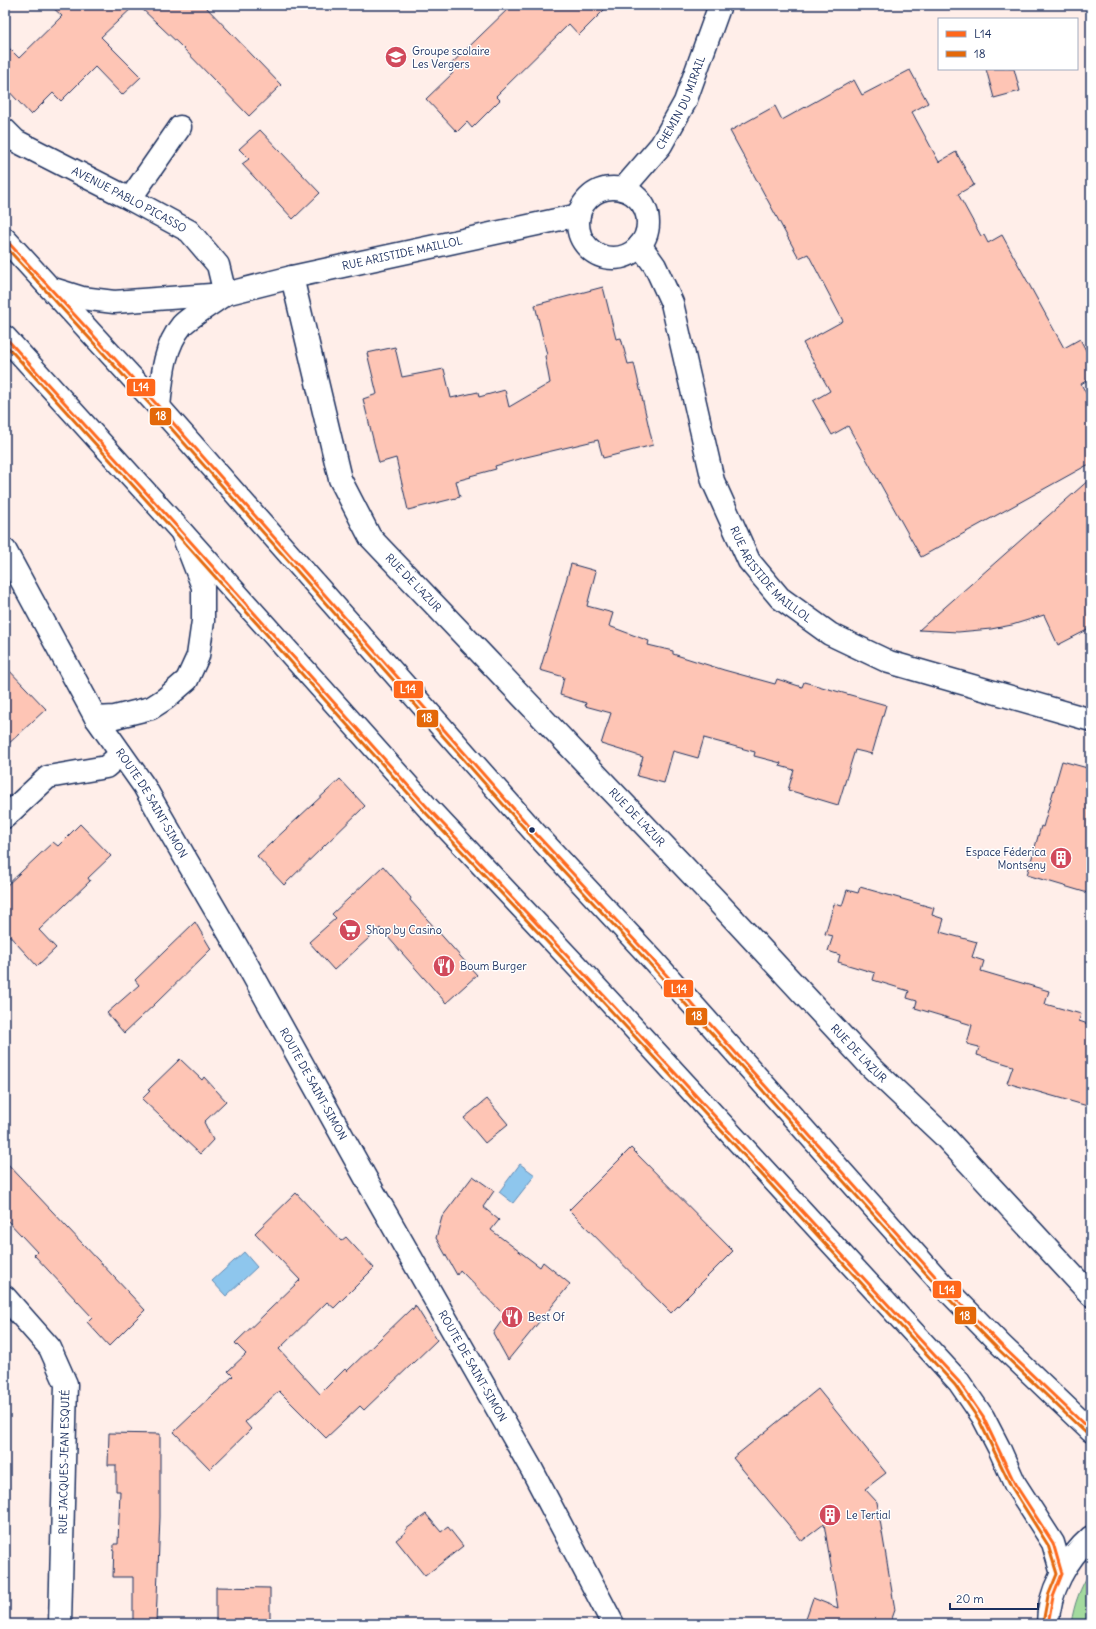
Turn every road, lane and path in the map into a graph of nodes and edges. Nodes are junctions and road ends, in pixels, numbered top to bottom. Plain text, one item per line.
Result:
1 (720, 5) edge
2 (180, 127) dead end
3 (5, 130) edge
4 (623, 189) junction
5 (130, 199) junction
6 (579, 215) junction
7 (5, 239) edge
8 (640, 245) junction
9 (292, 277) junction
10 (50, 288) junction
11 (226, 294) junction
12 (5, 337) edge
13 (159, 407) junction
14 (180, 530) junction
15 (5, 550) edge
16 (96, 718) junction
17 (1091, 720) edge
18 (121, 754) junction
19 (5, 817) edge
20 (1091, 1295) edge
21 (5, 1297) edge
22 (1091, 1431) edge
23 (1091, 1537) edge
24 (1062, 1574) junction
25 (60, 1624) edge
26 (613, 1624) edge
27 (1048, 1624) edge

1 - 4 street, CHEMIN DU MIRAIL
2 - 5 street
3 - 5 street, AVENUE PABLO PICASSO
4 - 6 street
4 - 8 street
5 - 11 street, AVENUE PABLO PICASSO
6 - 8 street
6 - 9 street, RUE ARISTIDE MAILLOL
7 - 10 street
8 - 17 street, RUE ARISTIDE MAILLOL
9 - 11 street, RUE ARISTIDE MAILLOL
9 - 20 street, RUE DE L'AZUR
10 - 11 street, RUE ARISTIDE MAILLOL
10 - 13 street
11 - 13 street, RUE ARISTIDE MAILLOL
12 - 14 street
13 - 22 street
14 - 16 street
14 - 24 street
15 - 16 street, ROUTE DE SAINT-SIMON
16 - 18 street, ROUTE DE SAINT-SIMON
18 - 19 street
18 - 26 street, ROUTE DE SAINT-SIMON
21 - 25 street, RUE JACQUES-JEAN ESQUIÉ
23 - 24 street
24 - 27 street

